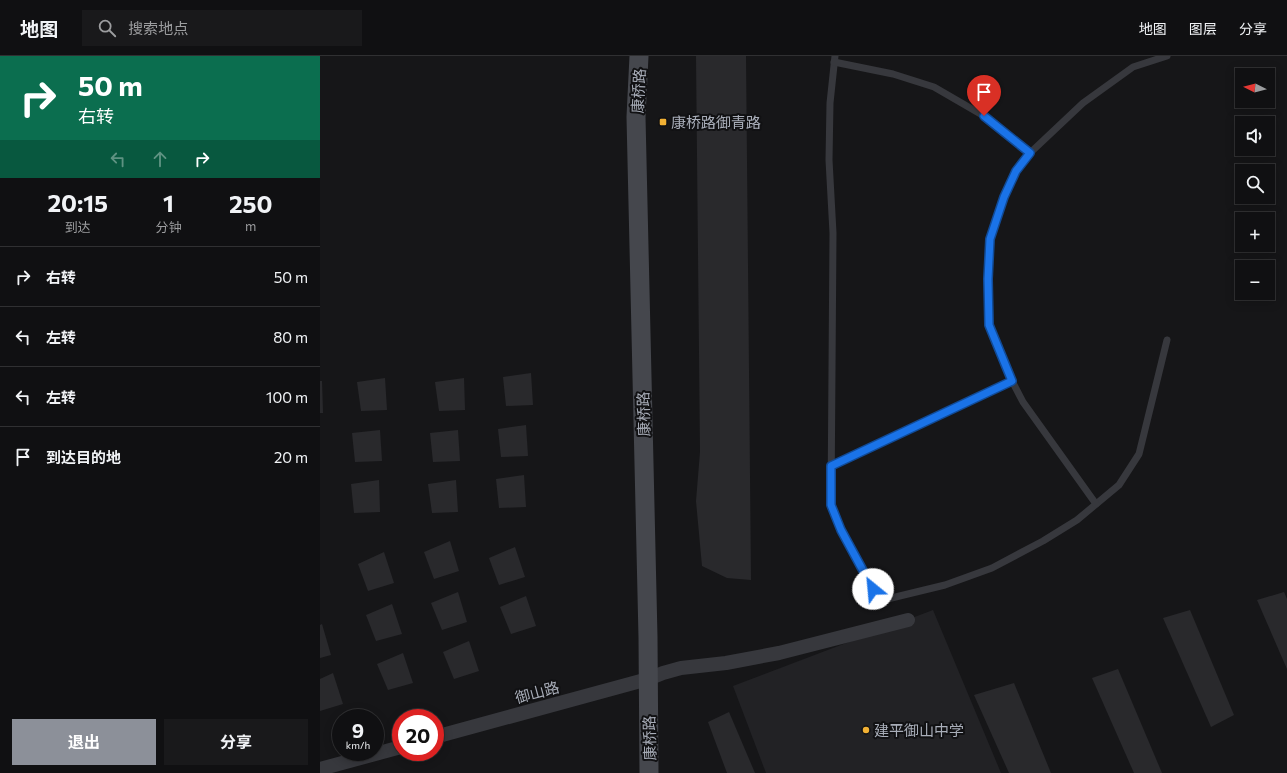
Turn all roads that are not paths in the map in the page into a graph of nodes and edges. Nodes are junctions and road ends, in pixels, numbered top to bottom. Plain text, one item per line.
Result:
1 (640, 56) edge
2 (1167, 56) edge
3 (835, 59) edge
4 (1030, 153) junction
5 (1166, 340) dead end
6 (1012, 381) junction
7 (831, 466) junction
8 (1096, 504) junction
9 (908, 620) dead end
10 (648, 679) junction
11 (444, 735) edge
12 (392, 749) edge
13 (320, 769) edge
14 (649, 773) edge

1 - 10 main road, 康桥路
2 - 4 lane
3 - 4 lane
3 - 7 lane
4 - 6 lane
5 - 8 lane
6 - 7 lane
6 - 8 lane
7 - 8 lane
9 - 10 street, 御山路
10 - 11 street, 御山路
10 - 14 main road, 康桥路
12 - 13 street

